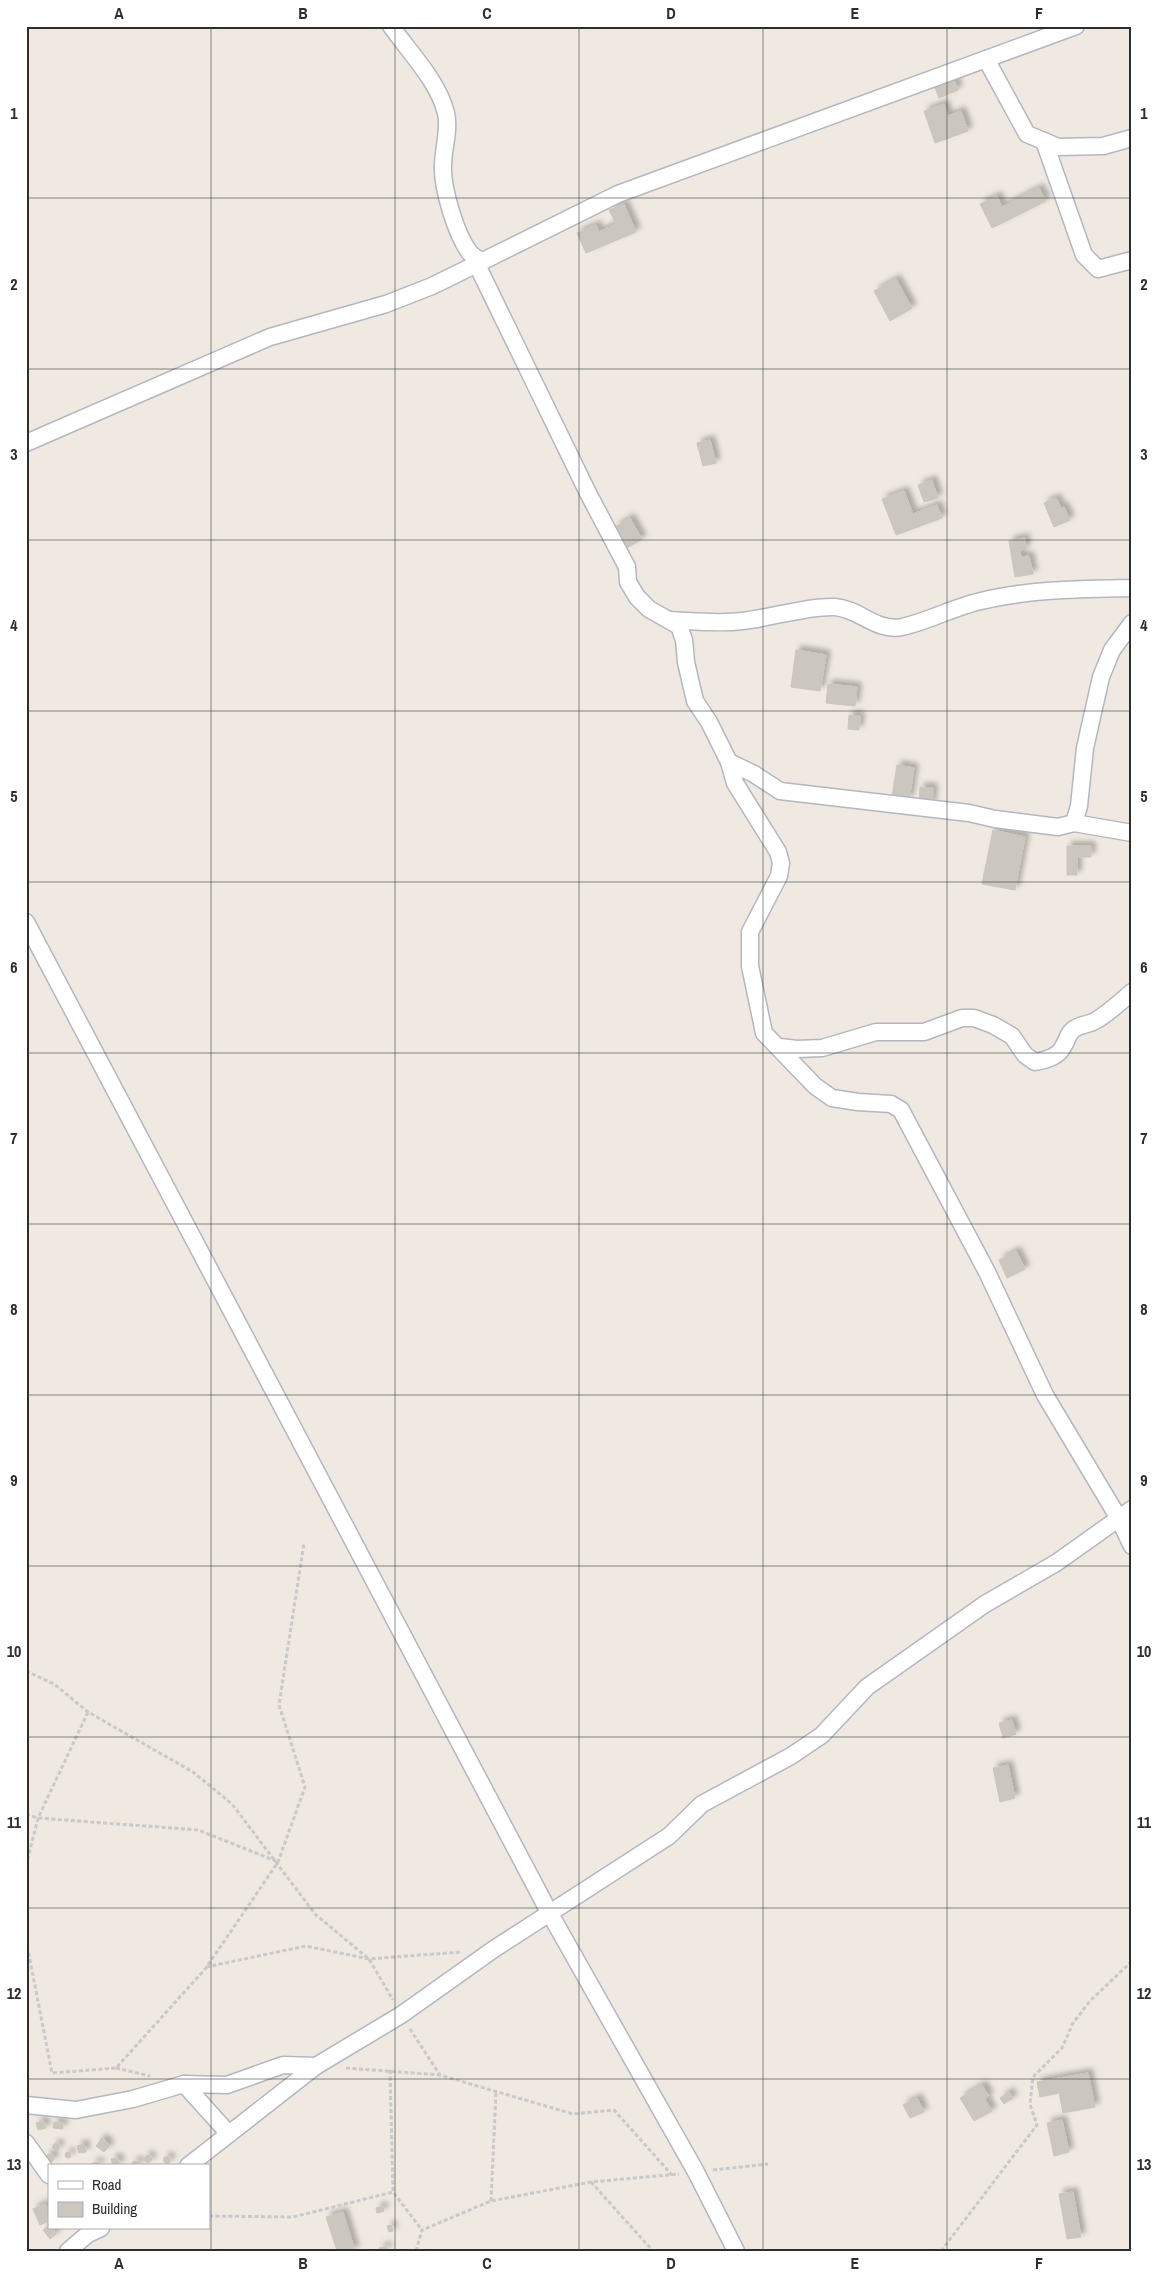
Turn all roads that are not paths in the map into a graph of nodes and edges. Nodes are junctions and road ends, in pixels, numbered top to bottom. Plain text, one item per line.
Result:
1 (391, 26) edge
2 (1076, 26) edge
3 (986, 59) junction
4 (1132, 138) edge
5 (1044, 141) junction
6 (1132, 260) edge
7 (481, 262) junction
8 (26, 443) edge
9 (1132, 588) edge
10 (670, 620) junction
11 (1132, 623) edge
12 (730, 762) junction
13 (1074, 823) junction
14 (1132, 833) edge
15 (26, 922) edge
16 (1132, 992) edge
17 (780, 1047) junction
18 (1125, 1513) edge
19 (1132, 1546) edge
20 (549, 1912) junction
21 (316, 2066) junction
22 (184, 2084) junction
23 (26, 2105) edge
24 (229, 2134) junction
25 (26, 2143) edge
26 (191, 2164) edge
27 (48, 2174) edge
28 (91, 2230) edge
29 (68, 2251) edge
30 (736, 2251) edge

1 - 7 street
2 - 3 street
3 - 5 street
3 - 7 street
4 - 5 street
5 - 6 street
7 - 8 street
7 - 10 street
9 - 10 street
10 - 12 street
11 - 13 street
12 - 13 street
12 - 17 street
13 - 14 street
15 - 20 street
16 - 17 street
17 - 18 street
18 - 19 street
18 - 20 street
20 - 21 street
20 - 30 street
21 - 22 street
21 - 24 street
22 - 23 street
22 - 24 street
24 - 26 street
25 - 27 street
28 - 29 street

